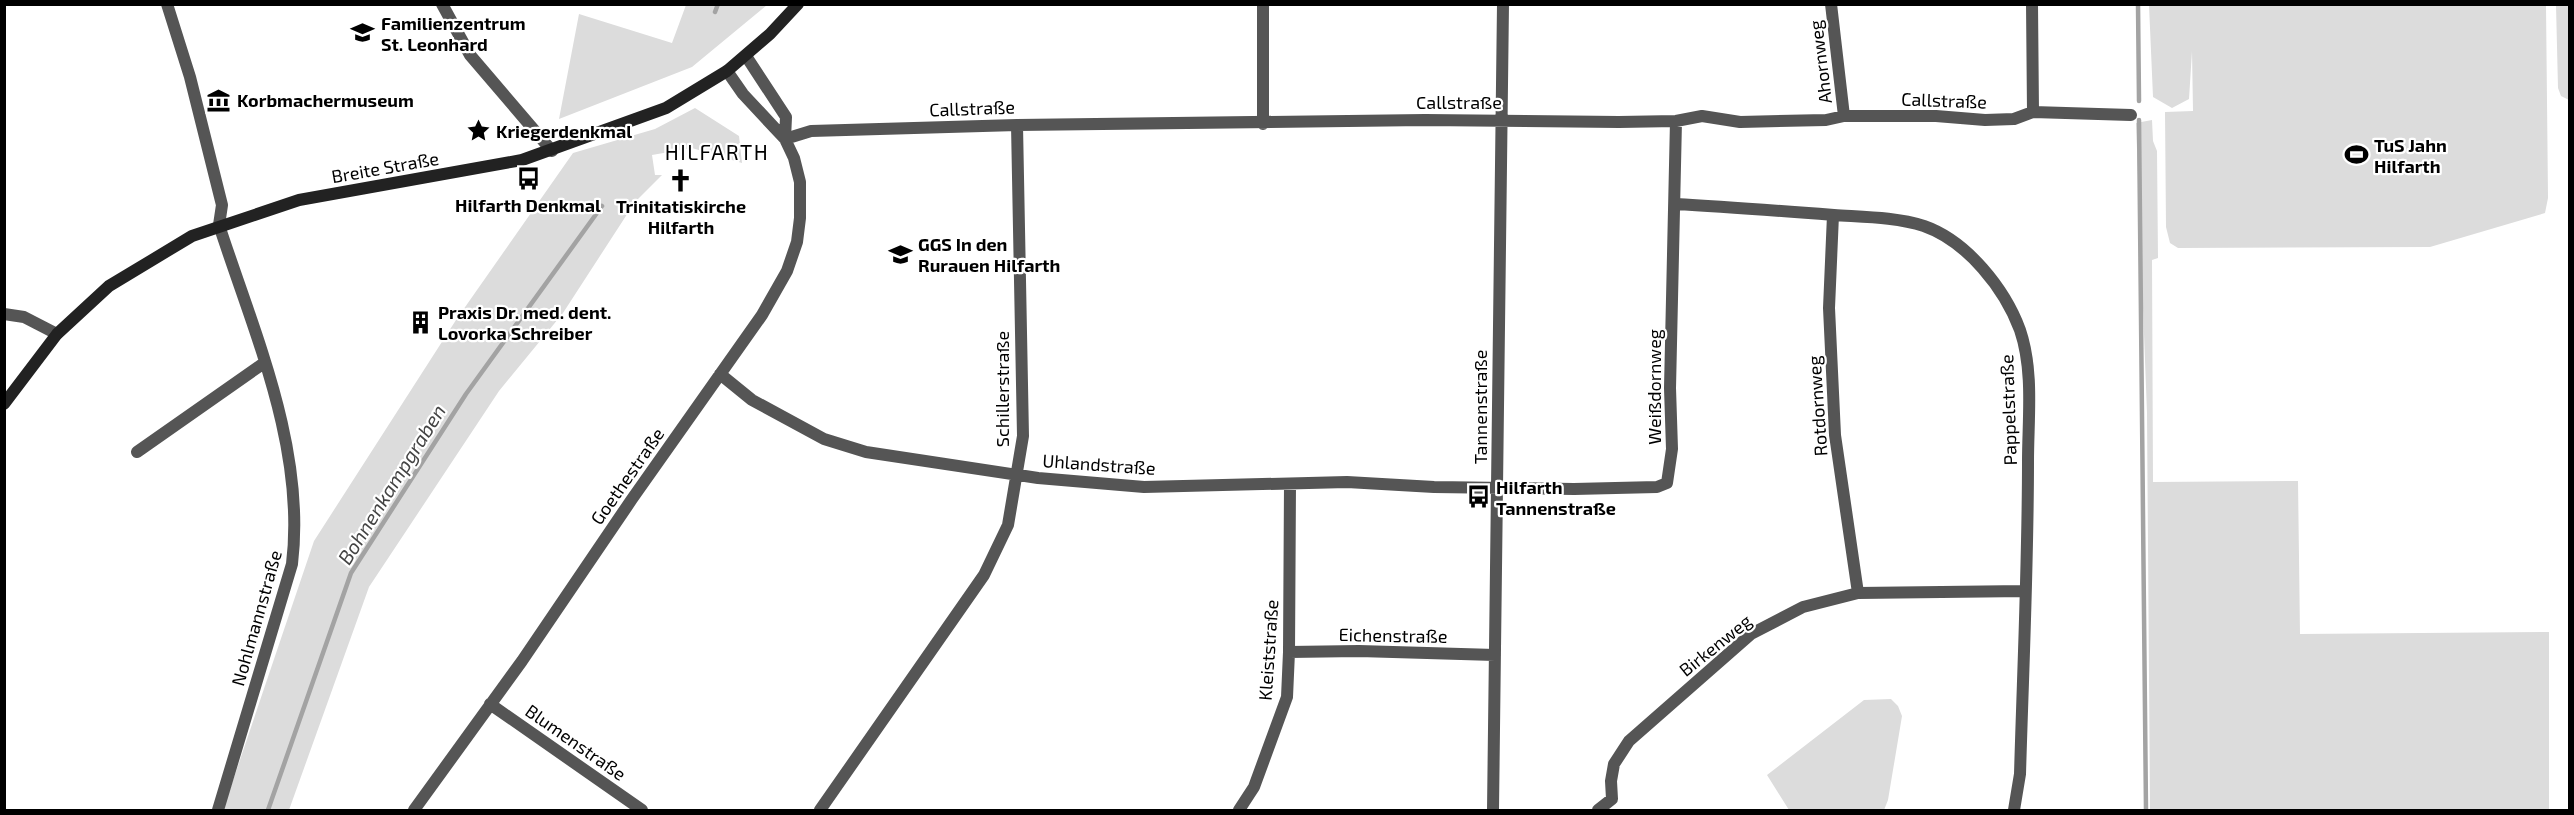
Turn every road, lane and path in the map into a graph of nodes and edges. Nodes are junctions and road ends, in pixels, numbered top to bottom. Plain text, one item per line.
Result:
1 (167, 4) edge
2 (442, 4) edge
3 (798, 4) edge
4 (1263, 4) edge
5 (1503, 4) edge
6 (1831, 4) edge
7 (2032, 4) edge
8 (746, 56) junction
9 (727, 71) junction
10 (2033, 112) junction
11 (2132, 115) dead end
12 (1844, 116) junction
13 (1501, 120) junction
14 (1676, 121) junction
15 (1263, 124) junction
16 (1017, 125) junction
17 (785, 139) junction
18 (552, 151) junction
19 (1676, 204) junction
20 (1833, 215) junction
21 (219, 225) junction
22 (4, 314) edge
23 (57, 334) junction
24 (264, 363) junction
25 (720, 374) junction
26 (4, 404) edge
27 (137, 452) dead end
28 (1016, 474) junction
29 (1290, 484) junction
30 (1498, 488) junction
31 (2025, 591) junction
32 (1858, 593) junction
33 (1289, 652) junction
34 (1495, 655) junction
35 (490, 704) junction
36 (1612, 800) junction
37 (218, 810) edge
38 (414, 810) edge
39 (642, 810) edge
40 (820, 810) edge
41 (1239, 810) edge
42 (1493, 810) edge
43 (1598, 810) edge
44 (1620, 810) edge
45 (2014, 810) edge

1 - 21 street, Nohlmannstraße
2 - 18 street
3 - 8 main road, Breite Straße
4 - 15 street
5 - 13 street, Tannenstraße
6 - 12 street, Ahornweg
7 - 10 street
8 - 9 main road, Breite Straße
8 - 17 street, Goethestraße
9 - 17 street, Goethestraße
9 - 18 main road, Breite Straße
10 - 11 street, Callstraße
10 - 12 street, Callstraße
12 - 14 street, Callstraße
13 - 14 street, Callstraße
13 - 15 street, Callstraße
13 - 30 street, Tannenstraße
14 - 19 street, Weißdornweg
15 - 16 street, Callstraße
16 - 17 street, Callstraße
16 - 28 street, Schillerstraße
17 - 25 street, Goethestraße
18 - 21 main road, Breite Straße
19 - 20 street, Pappelstraße
19 - 30 street, Weißdornweg
20 - 31 street, Pappelstraße
20 - 32 street, Rotdornweg
21 - 23 main road, Breite Straße
21 - 24 street, Nohlmannstraße
22 - 23 street
23 - 26 main road, Breite Straße
24 - 27 street
24 - 37 street, Nohlmannstraße
25 - 28 street, Uhlandstraße
25 - 35 street, Goethestraße
28 - 29 street, Uhlandstraße
28 - 40 street, Schillerstraße
29 - 30 street, Uhlandstraße
29 - 33 street, Kleiststraße
30 - 34 street, Tannenstraße
31 - 32 street, Birkenweg
31 - 45 street, Pappelstraße
32 - 36 street, Birkenweg
33 - 34 street, Eichenstraße
33 - 41 street, Kleiststraße
34 - 42 street, Tannenstraße
35 - 38 street, Goethestraße
35 - 39 street, Blumenstraße
36 - 43 street
36 - 44 street

